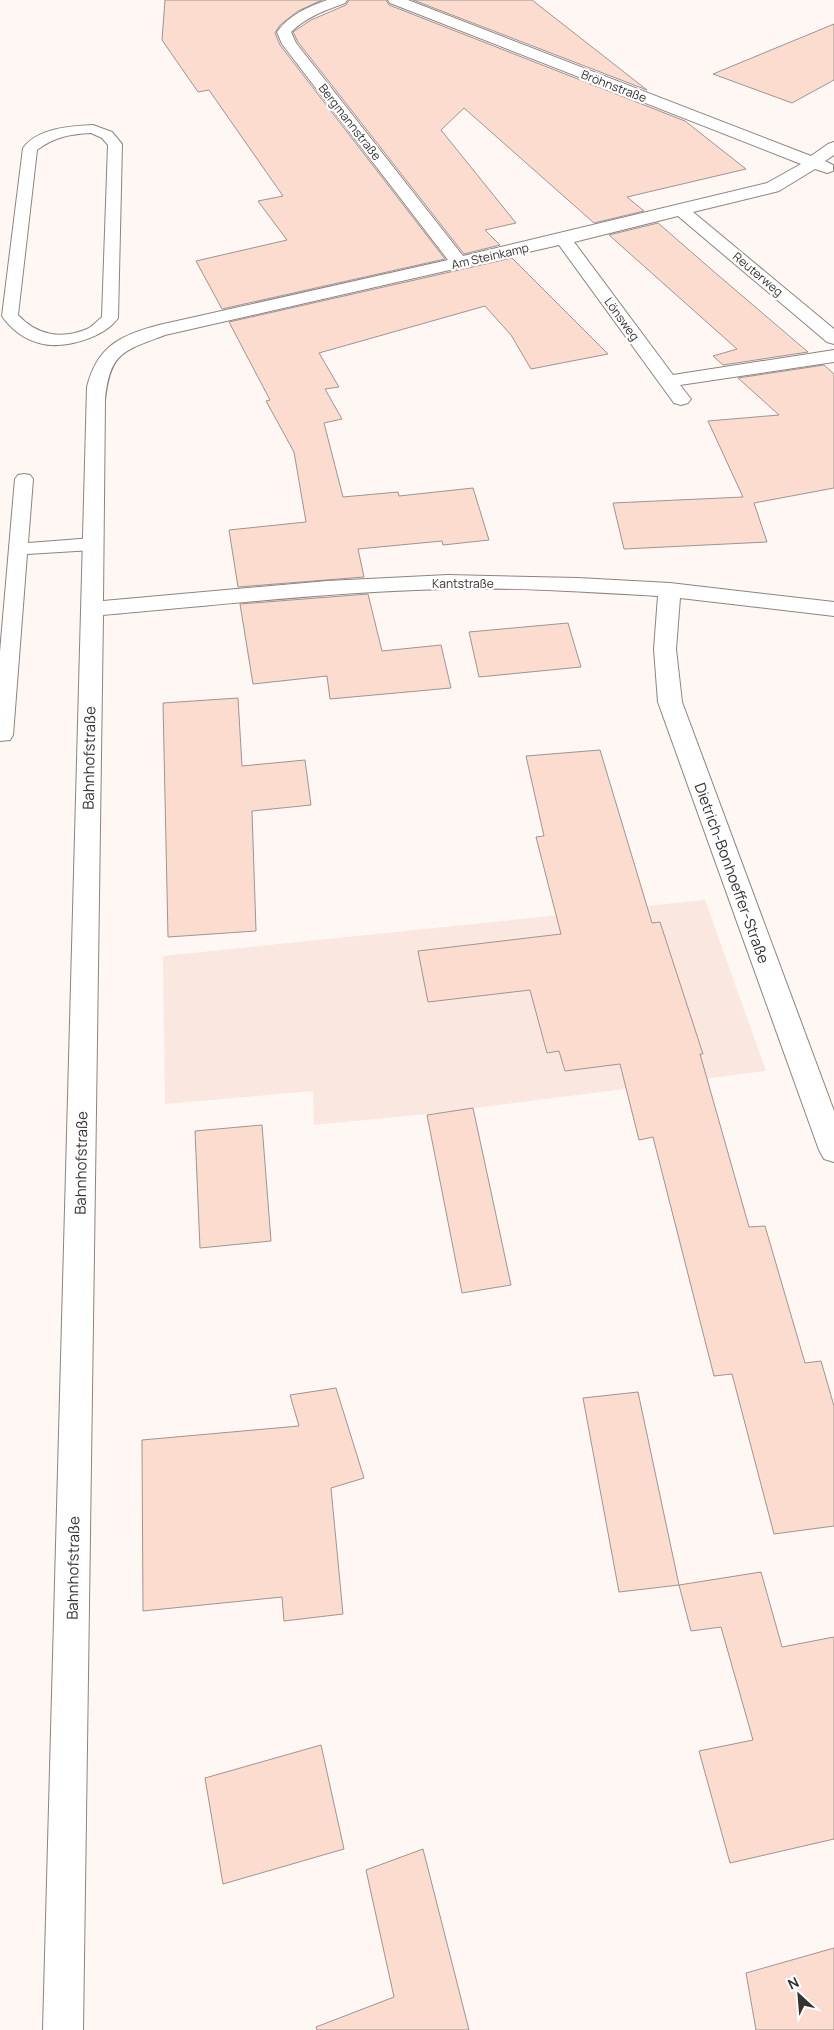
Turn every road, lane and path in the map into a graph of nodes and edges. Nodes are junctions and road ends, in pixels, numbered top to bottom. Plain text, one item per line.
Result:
1 (340, 0) edge
2 (395, 0) edge
3 (834, 147) edge
4 (814, 162) junction
5 (834, 170) edge
6 (681, 210) junction
7 (563, 238) junction
8 (459, 263) junction
9 (159, 331) joint
10 (94, 332) junction
11 (834, 338) edge
12 (121, 345) junction
13 (834, 356) edge
14 (668, 381) junction
15 (681, 399) dead end
16 (24, 480) dead end
17 (94, 544) junction
18 (18, 549) junction
19 (670, 590) junction
20 (92, 609) junction
21 (834, 609) edge
22 (3, 735) dead end
23 (834, 1150) edge
24 (63, 2030) edge

1 - 8 street, Bergmannstraße
2 - 4 street, Bröhnstraße
3 - 4 street, Am Steinkamp
4 - 5 street, Bröhnstraße
4 - 6 street, Am Steinkamp
6 - 7 street, Am Steinkamp
6 - 11 street, Reuterweg
7 - 8 street, Am Steinkamp
7 - 14 street, Lönsweg
8 - 9 street, Am Steinkamp
9 - 12 street, Bahnhofstraße
10 - 10 lane
10 - 12 lane
12 - 17 street, Bahnhofstraße
13 - 14 street
14 - 15 street, Lönsweg
16 - 18 lane
17 - 18 lane
17 - 20 street, Bahnhofstraße
18 - 22 lane
19 - 20 street, Kantstraße
19 - 21 street, Kantstraße
19 - 23 street, Dietrich-Bonhoeffer-Straße
20 - 24 street, Bahnhofstraße

